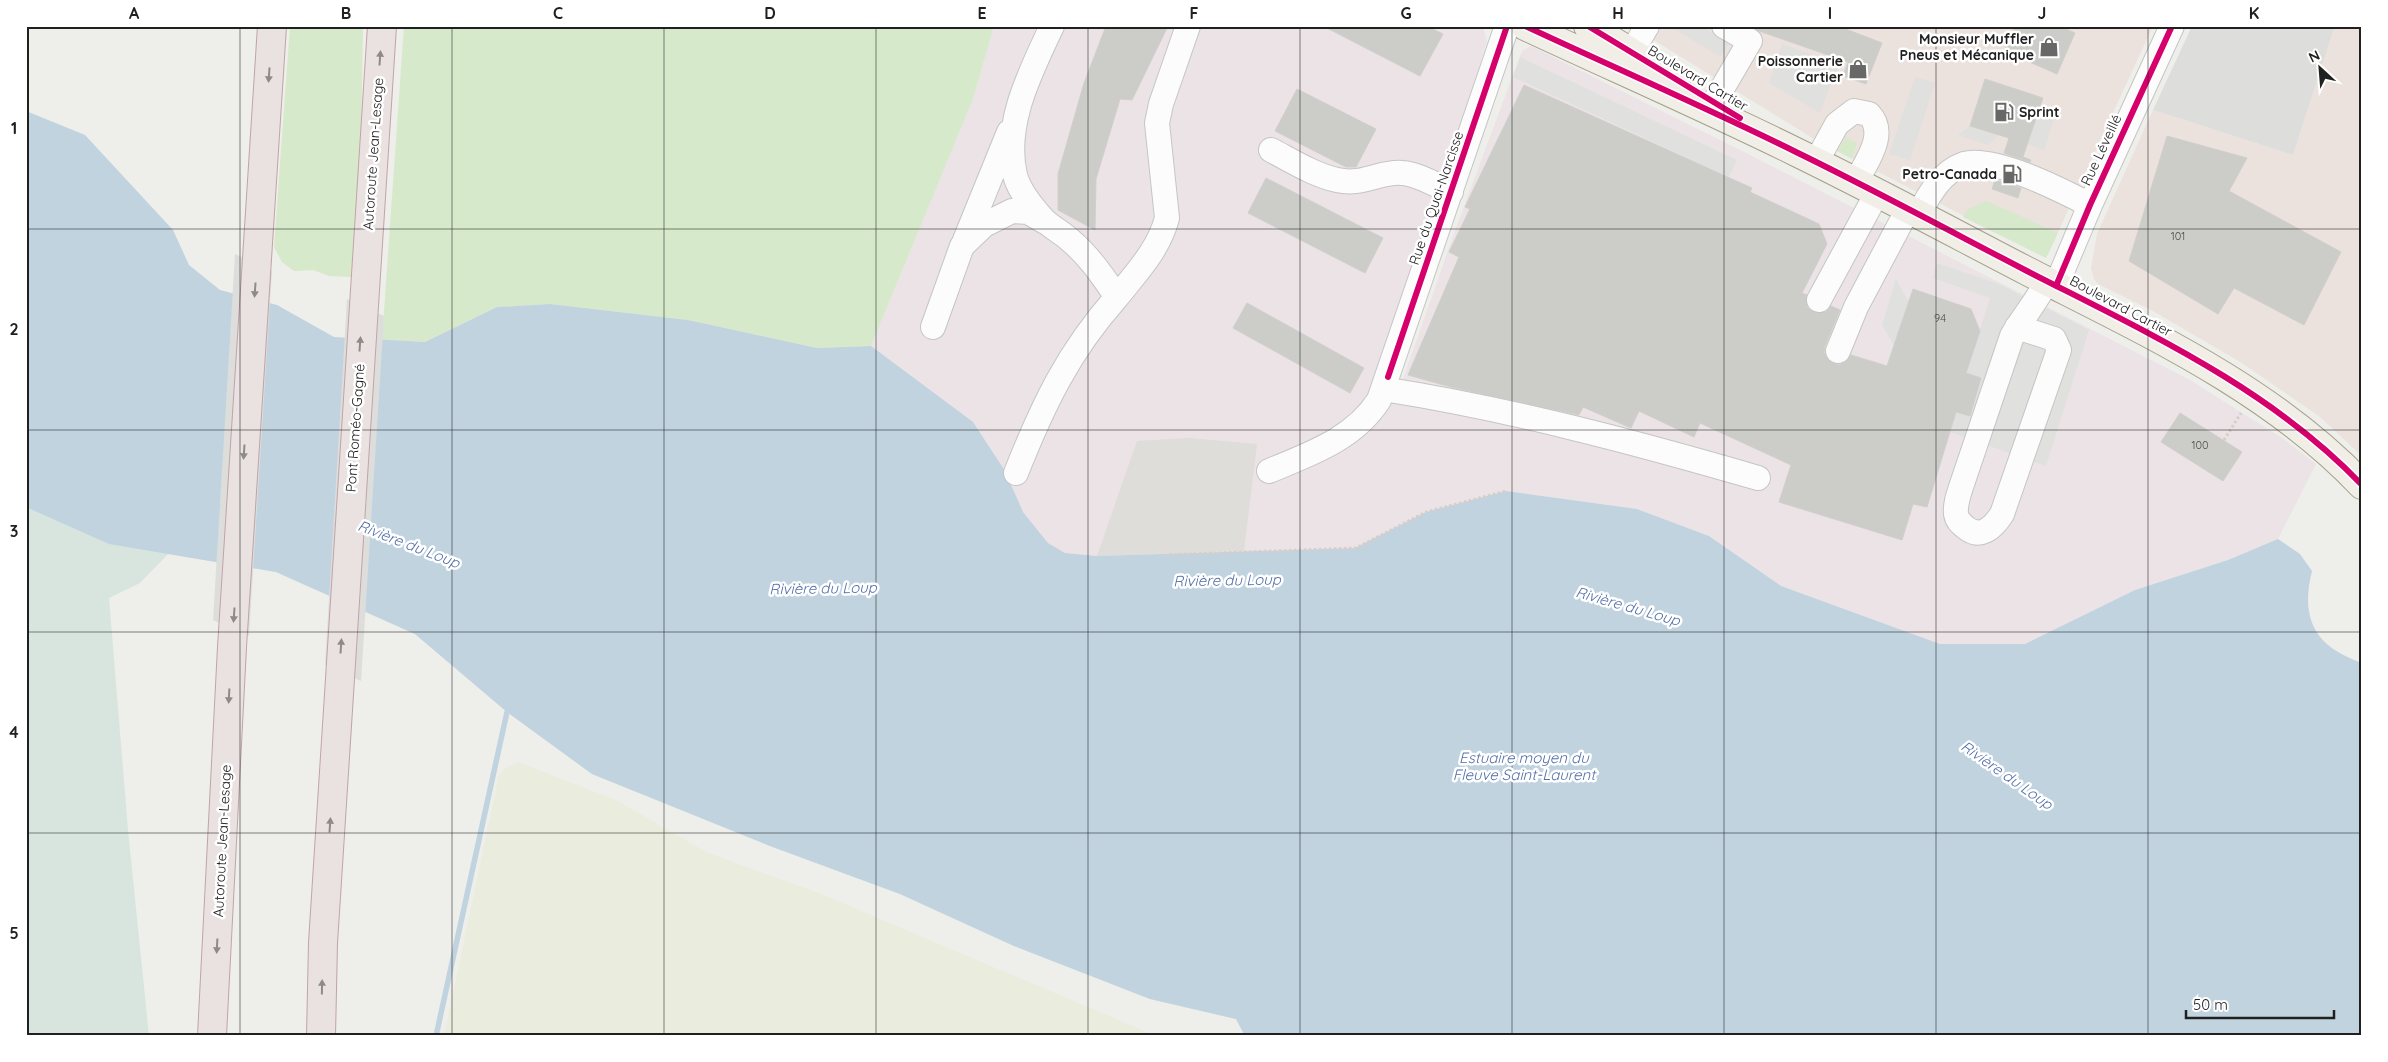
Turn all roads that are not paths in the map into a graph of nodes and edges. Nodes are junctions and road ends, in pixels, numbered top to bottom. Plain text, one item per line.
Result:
1 (272, 26) edge
2 (382, 26) edge
3 (1052, 26) edge
4 (1188, 26) edge
5 (1507, 26) edge
6 (1525, 26) edge
7 (1646, 26) edge
8 (1724, 26) edge
9 (2172, 26) edge
10 (1587, 33) edge
11 (1754, 34) edge
12 (1626, 62) junction
13 (1711, 106) junction
14 (1016, 115) junction
15 (1271, 150) dead end
16 (1806, 157) junction
17 (1866, 188) junction
18 (1451, 192) junction
19 (2090, 205) junction
20 (1913, 212) junction
21 (1045, 222) junction
22 (962, 246) junction
23 (364, 282) joint
24 (2052, 284) junction
25 (1117, 297) junction
26 (1819, 300) dead end
27 (933, 327) dead end
28 (2017, 327) junction
29 (1838, 351) dead end
30 (1386, 383) junction
31 (1269, 471) dead end
32 (1016, 473) dead end
33 (1758, 478) dead end
34 (2362, 485) edge
35 (212, 1036) edge
36 (321, 1036) edge

1 -> 35 highway, Autoroute Jean-Lesage
23 -> 2 highway, Autoroute Jean-Lesage
3 - 14 street
4 - 25 street
5 - 18 street, Rue du Quai-Narcisse
6 - 10 main road, Boulevard Cartier
7 - 12 street
8 - 11 street
9 - 19 street, Rue Léveillé
10 - 12 main road, Boulevard Cartier
11 - 13 street
12 - 13 main road, Boulevard Cartier
13 - 16 main road, Boulevard Cartier
14 - 21 street
14 - 22 street
15 - 18 street
16 - 17 main road, Boulevard Cartier
16 - 17 street
17 - 20 main road, Boulevard Cartier
17 - 26 street
18 - 30 street, Rue du Quai-Narcisse
19 - 20 street
19 - 24 street, Rue Léveillé
20 - 24 main road, Boulevard Cartier
20 - 29 street
21 - 22 street
21 - 25 street
22 - 27 street
36 -> 23 highway, Pont Roméo-Gagné
24 - 28 street, Rue Léveillé
24 - 34 main road, Boulevard Cartier
25 - 32 street
28 - 28 street, Rue Léveillé
30 - 31 street, Rue du Quai-Narcisse
30 - 33 street

